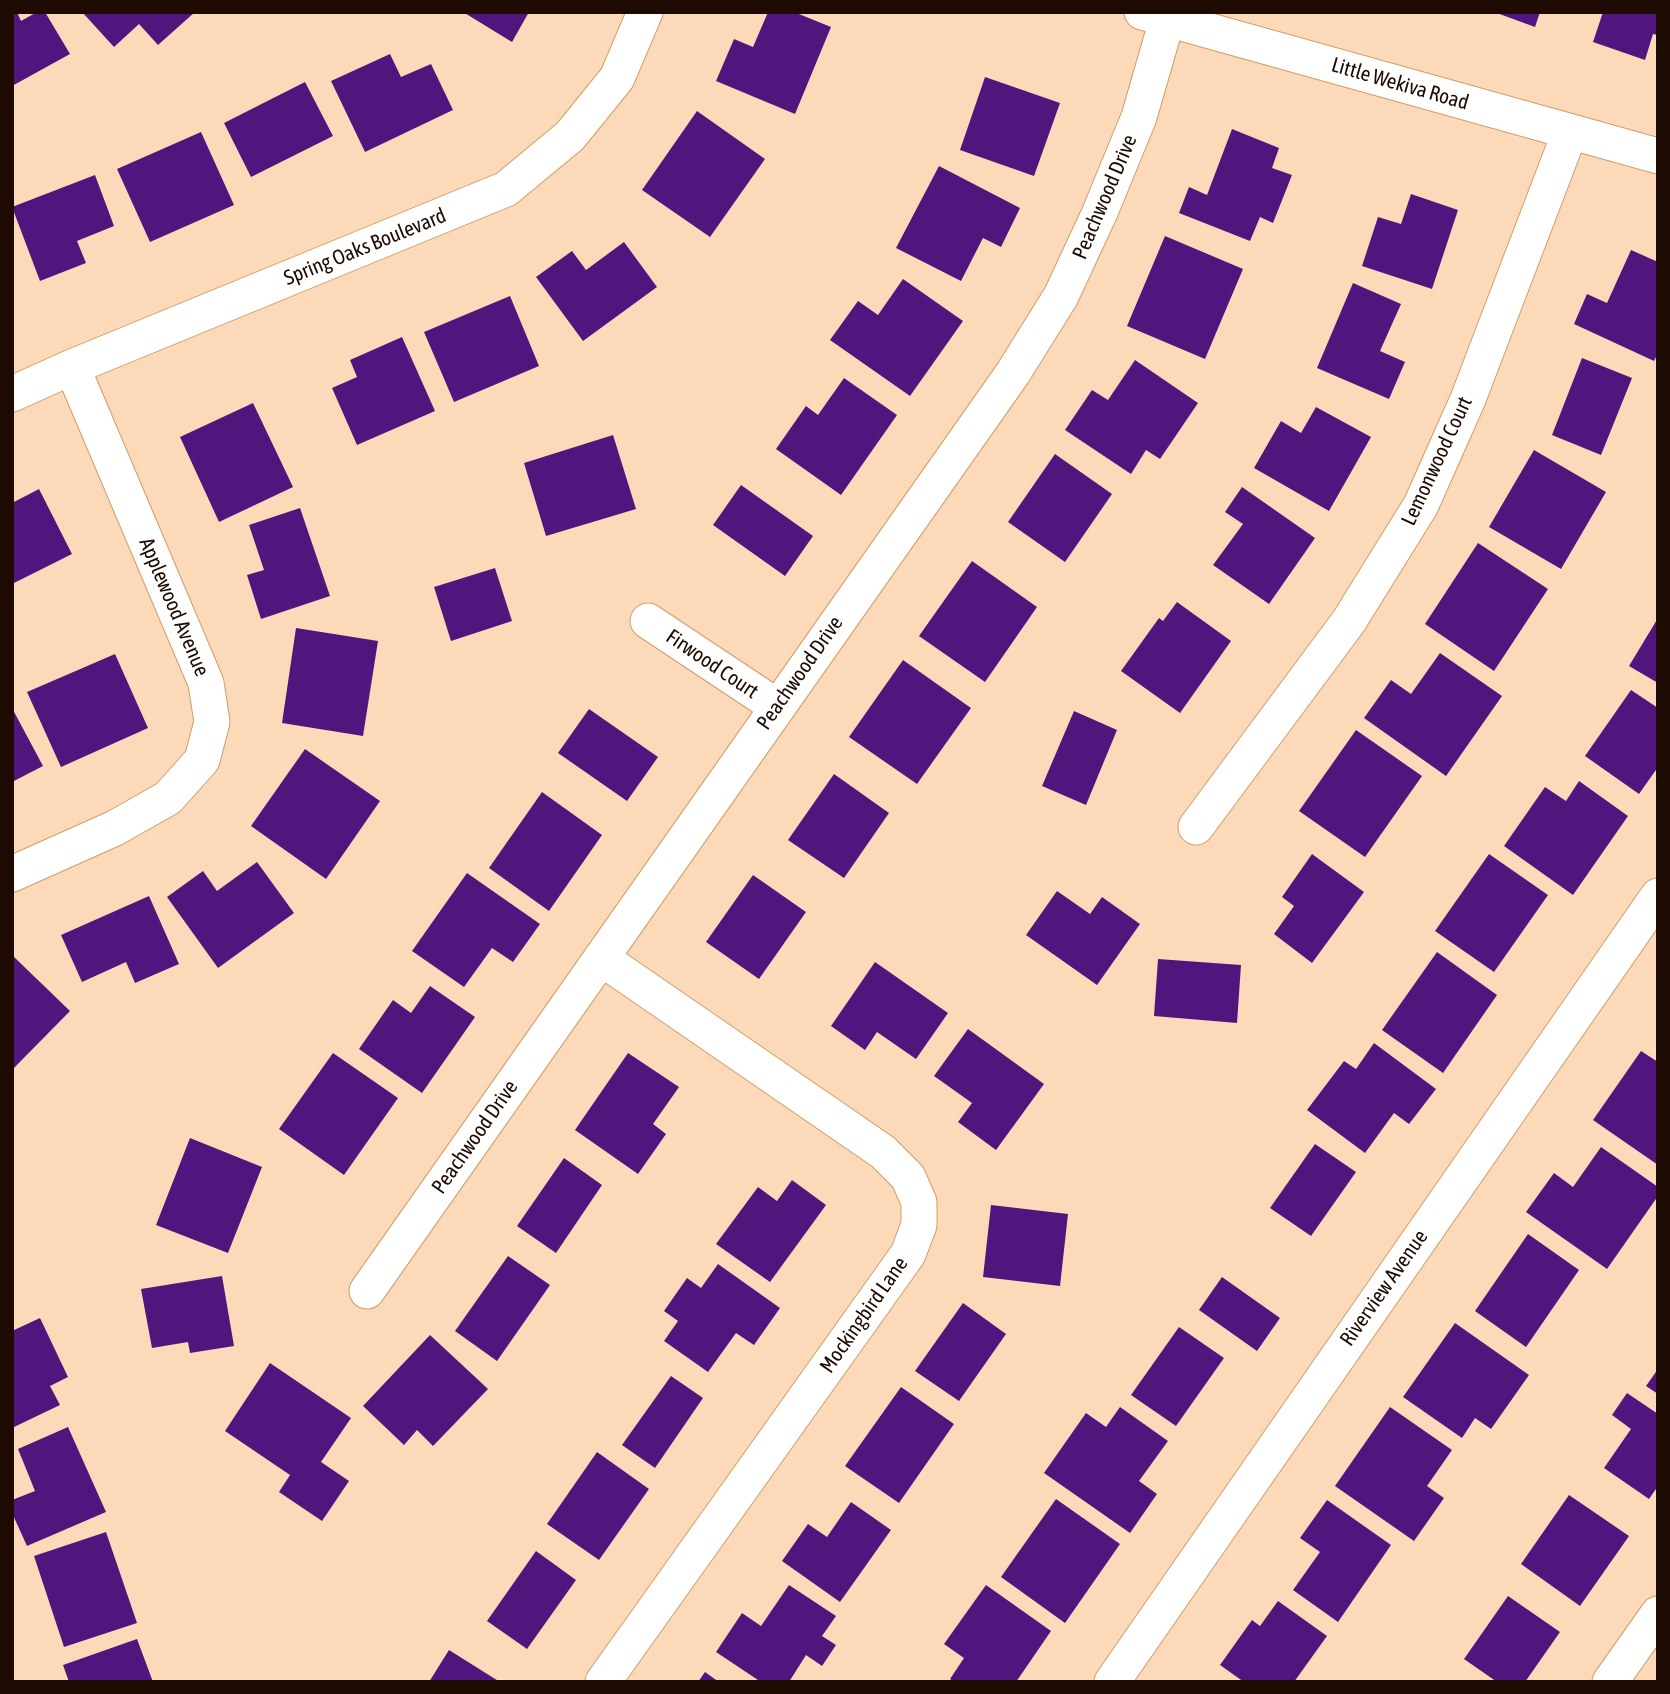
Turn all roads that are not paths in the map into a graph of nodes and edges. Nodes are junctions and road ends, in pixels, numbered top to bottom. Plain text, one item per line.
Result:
1 (645, 12) edge
2 (1154, 16) edge
3 (1570, 132) junction
4 (1658, 156) edge
5 (72, 367) junction
6 (12, 394) edge
7 (648, 621) dead end
8 (776, 706) junction
9 (1196, 827) dead end
10 (12, 874) edge
11 (1658, 896) edge
12 (601, 958) junction
13 (367, 1291) dead end
14 (1658, 1614) edge
15 (603, 1682) edge
16 (1112, 1682) edge
17 (1610, 1682) edge

1 - 5 street, Spring Oaks Boulevard
2 - 3 street, Little Wekiva Road
2 - 8 street, Peachwood Drive
3 - 4 street, Little Wekiva Road
3 - 9 street, Lemonwood Court
5 - 6 street, Spring Oaks Boulevard
5 - 10 street, Applewood Avenue
7 - 8 street, Firwood Court
8 - 12 street, Peachwood Drive
11 - 16 street, Riverview Avenue
12 - 13 street, Peachwood Drive
12 - 15 street, Mockingbird Lane
14 - 17 street

